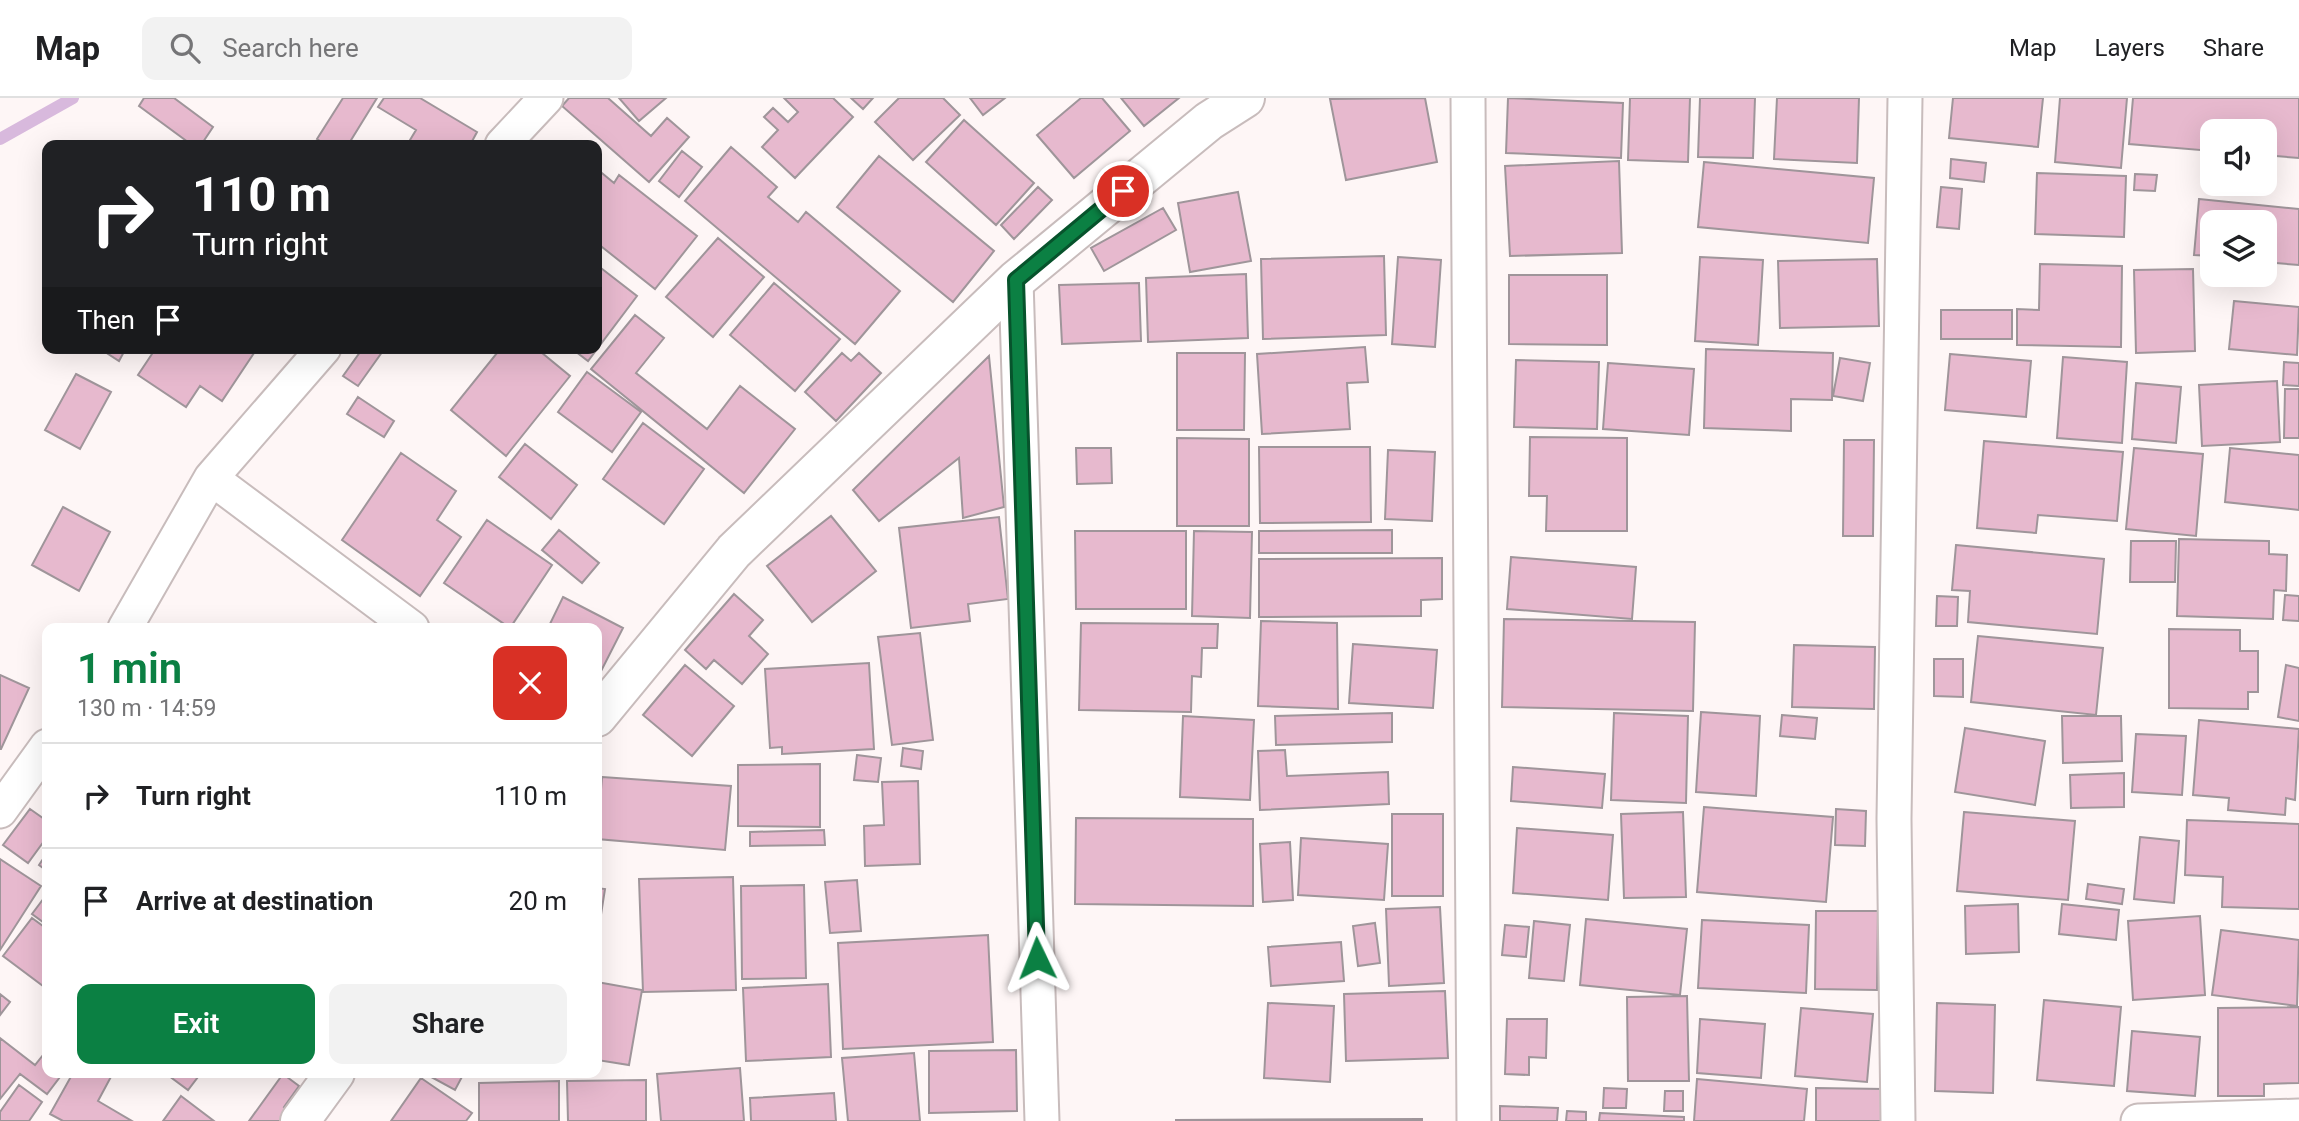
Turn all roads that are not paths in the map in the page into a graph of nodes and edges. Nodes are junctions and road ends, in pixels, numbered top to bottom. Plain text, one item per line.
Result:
1 (546, 98) edge
2 (1245, 98) edge
3 (1468, 98) edge
4 (1905, 98) edge
5 (507, 140) edge
6 (1016, 280) junction
7 (319, 354) edge
8 (211, 478) junction
9 (128, 623) edge
10 (405, 623) edge
11 (602, 711) edge
12 (42, 753) edge
13 (0, 811) edge
14 (331, 1078) edge
15 (2299, 1116) edge
16 (300, 1121) edge
17 (1042, 1121) edge
18 (1474, 1121) edge
19 (1898, 1121) edge
20 (2138, 1121) edge

1 - 5 street
2 - 6 street
3 - 18 street
4 - 19 street
6 - 11 street
6 - 17 street
7 - 8 street
8 - 9 street
8 - 10 street
12 - 13 street
14 - 16 street
15 - 20 street

